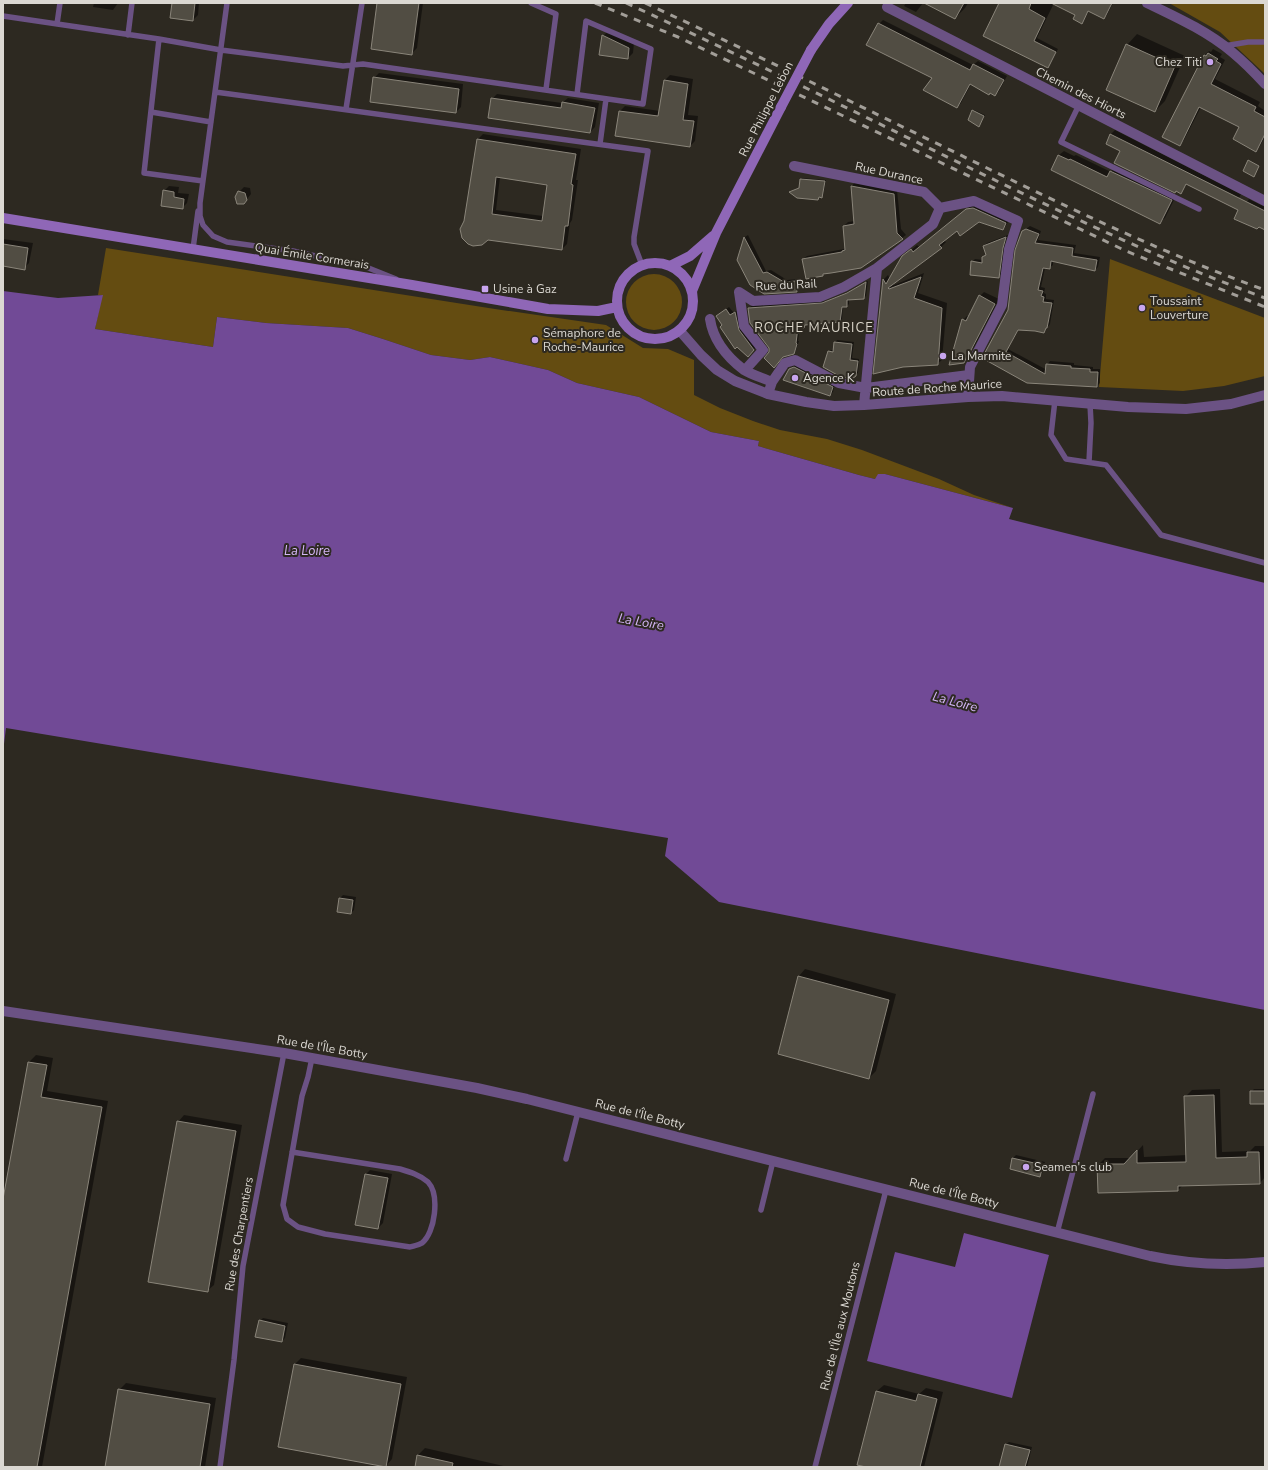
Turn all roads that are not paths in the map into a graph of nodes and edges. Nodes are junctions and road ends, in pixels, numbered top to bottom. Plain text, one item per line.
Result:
1 (60, 3) edge
2 (132, 3) edge
3 (228, 3) edge
4 (362, 3) edge
5 (531, 3) edge
6 (848, 3) edge
7 (1147, 3) edge
8 (887, 7) dead end
9 (3, 16) edge
10 (57, 24) junction
11 (128, 35) junction
12 (159, 39) junction
13 (1265, 42) edge
14 (1224, 46) junction
15 (221, 50) junction
16 (352, 65) junction
17 (1265, 84) edge
18 (546, 89) junction
19 (216, 92) junction
20 (577, 94) junction
21 (606, 99) junction
22 (1078, 107) junction
23 (346, 109) junction
24 (151, 112) junction
25 (211, 122) junction
26 (600, 144) junction
27 (794, 166) dead end
28 (202, 181) junction
29 (200, 200) junction
30 (1265, 201) edge
31 (940, 208) junction
32 (1199, 210) dead end
33 (3, 218) edge
34 (716, 233) junction
35 (193, 249) junction
36 (642, 265) junction
37 (670, 266) junction
38 (878, 268) junction
39 (412, 285) junction
40 (692, 291) junction
41 (617, 307) junction
42 (710, 319) dead end
43 (680, 330) junction
44 (745, 370) junction
45 (970, 375) junction
46 (772, 382) junction
47 (866, 388) junction
48 (768, 394) junction
49 (1265, 394) edge
50 (968, 397) junction
51 (1055, 400) junction
52 (1090, 404) junction
53 (864, 406) junction
54 (1089, 462) junction
55 (1265, 563) edge
56 (3, 1011) edge
57 (284, 1053) junction
58 (312, 1058) junction
59 (1094, 1094) dead end
60 (578, 1112) junction
61 (292, 1152) junction
62 (566, 1159) dead end
63 (773, 1161) junction
64 (886, 1190) junction
65 (761, 1210) dead end
66 (1057, 1233) junction
67 (1265, 1262) edge
68 (220, 1467) edge
69 (815, 1467) edge

1 - 10 lane
2 - 11 lane
3 - 15 lane
4 - 16 lane
5 - 18 lane
6 - 34 main road, Rue Philippe Lebon, bridge
7 - 14 street
8 - 22 street, Chemin des Hiorts
9 - 10 lane
10 - 11 lane
11 - 12 lane
12 - 15 lane
12 - 24 lane
13 - 14 lane
14 - 17 street
15 - 16 lane
15 - 19 lane
16 - 18 lane
16 - 23 lane
18 - 20 lane
19 - 23 lane
19 - 25 lane
20 - 21 lane
20 - 21 lane
21 - 26 lane
22 - 30 street, Chemin des Hiorts
22 - 32 lane
23 - 26 lane
24 - 25 lane
24 - 28 lane
25 - 28 lane
26 - 36 lane
27 - 31 street, Rue Durance
28 - 29 lane
29 - 35 lane
29 - 39 lane
31 - 38 street
31 - 45 street
33 - 35 main road, Quai Émile Cormerais
34 - 37 main road, Rue Philippe Lebon
34 - 40 main road, Rue Philippe Lebon
35 - 39 main road, Quai Émile Cormerais
36 - 37 main road
36 - 41 main road
37 - 40 main road
38 - 44 street, Rue du Rail
38 - 47 street
39 - 41 main road, Quai Émile Cormerais
40 - 43 main road
41 - 43 main road
42 - 44 street
43 - 48 street, Route de Roche Maurice
44 - 46 street
45 - 47 street
45 - 50 street
46 - 47 street
46 - 48 street
47 - 53 street
48 - 53 street, Route de Roche Maurice
49 - 52 street, Route de Roche Maurice
50 - 51 street, Route de Roche Maurice
50 - 53 street, Route de Roche Maurice
51 - 52 street, Route de Roche Maurice
51 - 54 lane
52 - 54 lane
54 - 55 lane
56 - 57 street, Rue de l'Île Botty
57 - 58 street, Rue de l'Île Botty
57 - 68 lane, Rue des Charpentiers
58 - 60 street, Rue de l'Île Botty
58 - 61 lane
59 - 66 lane
60 - 62 lane
60 - 63 street, Rue de l'Île Botty
61 - 61 lane
63 - 64 street, Rue de l'Île Botty
63 - 65 lane
64 - 66 street, Rue de l'Île Botty
64 - 69 lane, Rue de l'Île aux Moutons
66 - 67 street, Rue de l'Île Botty

